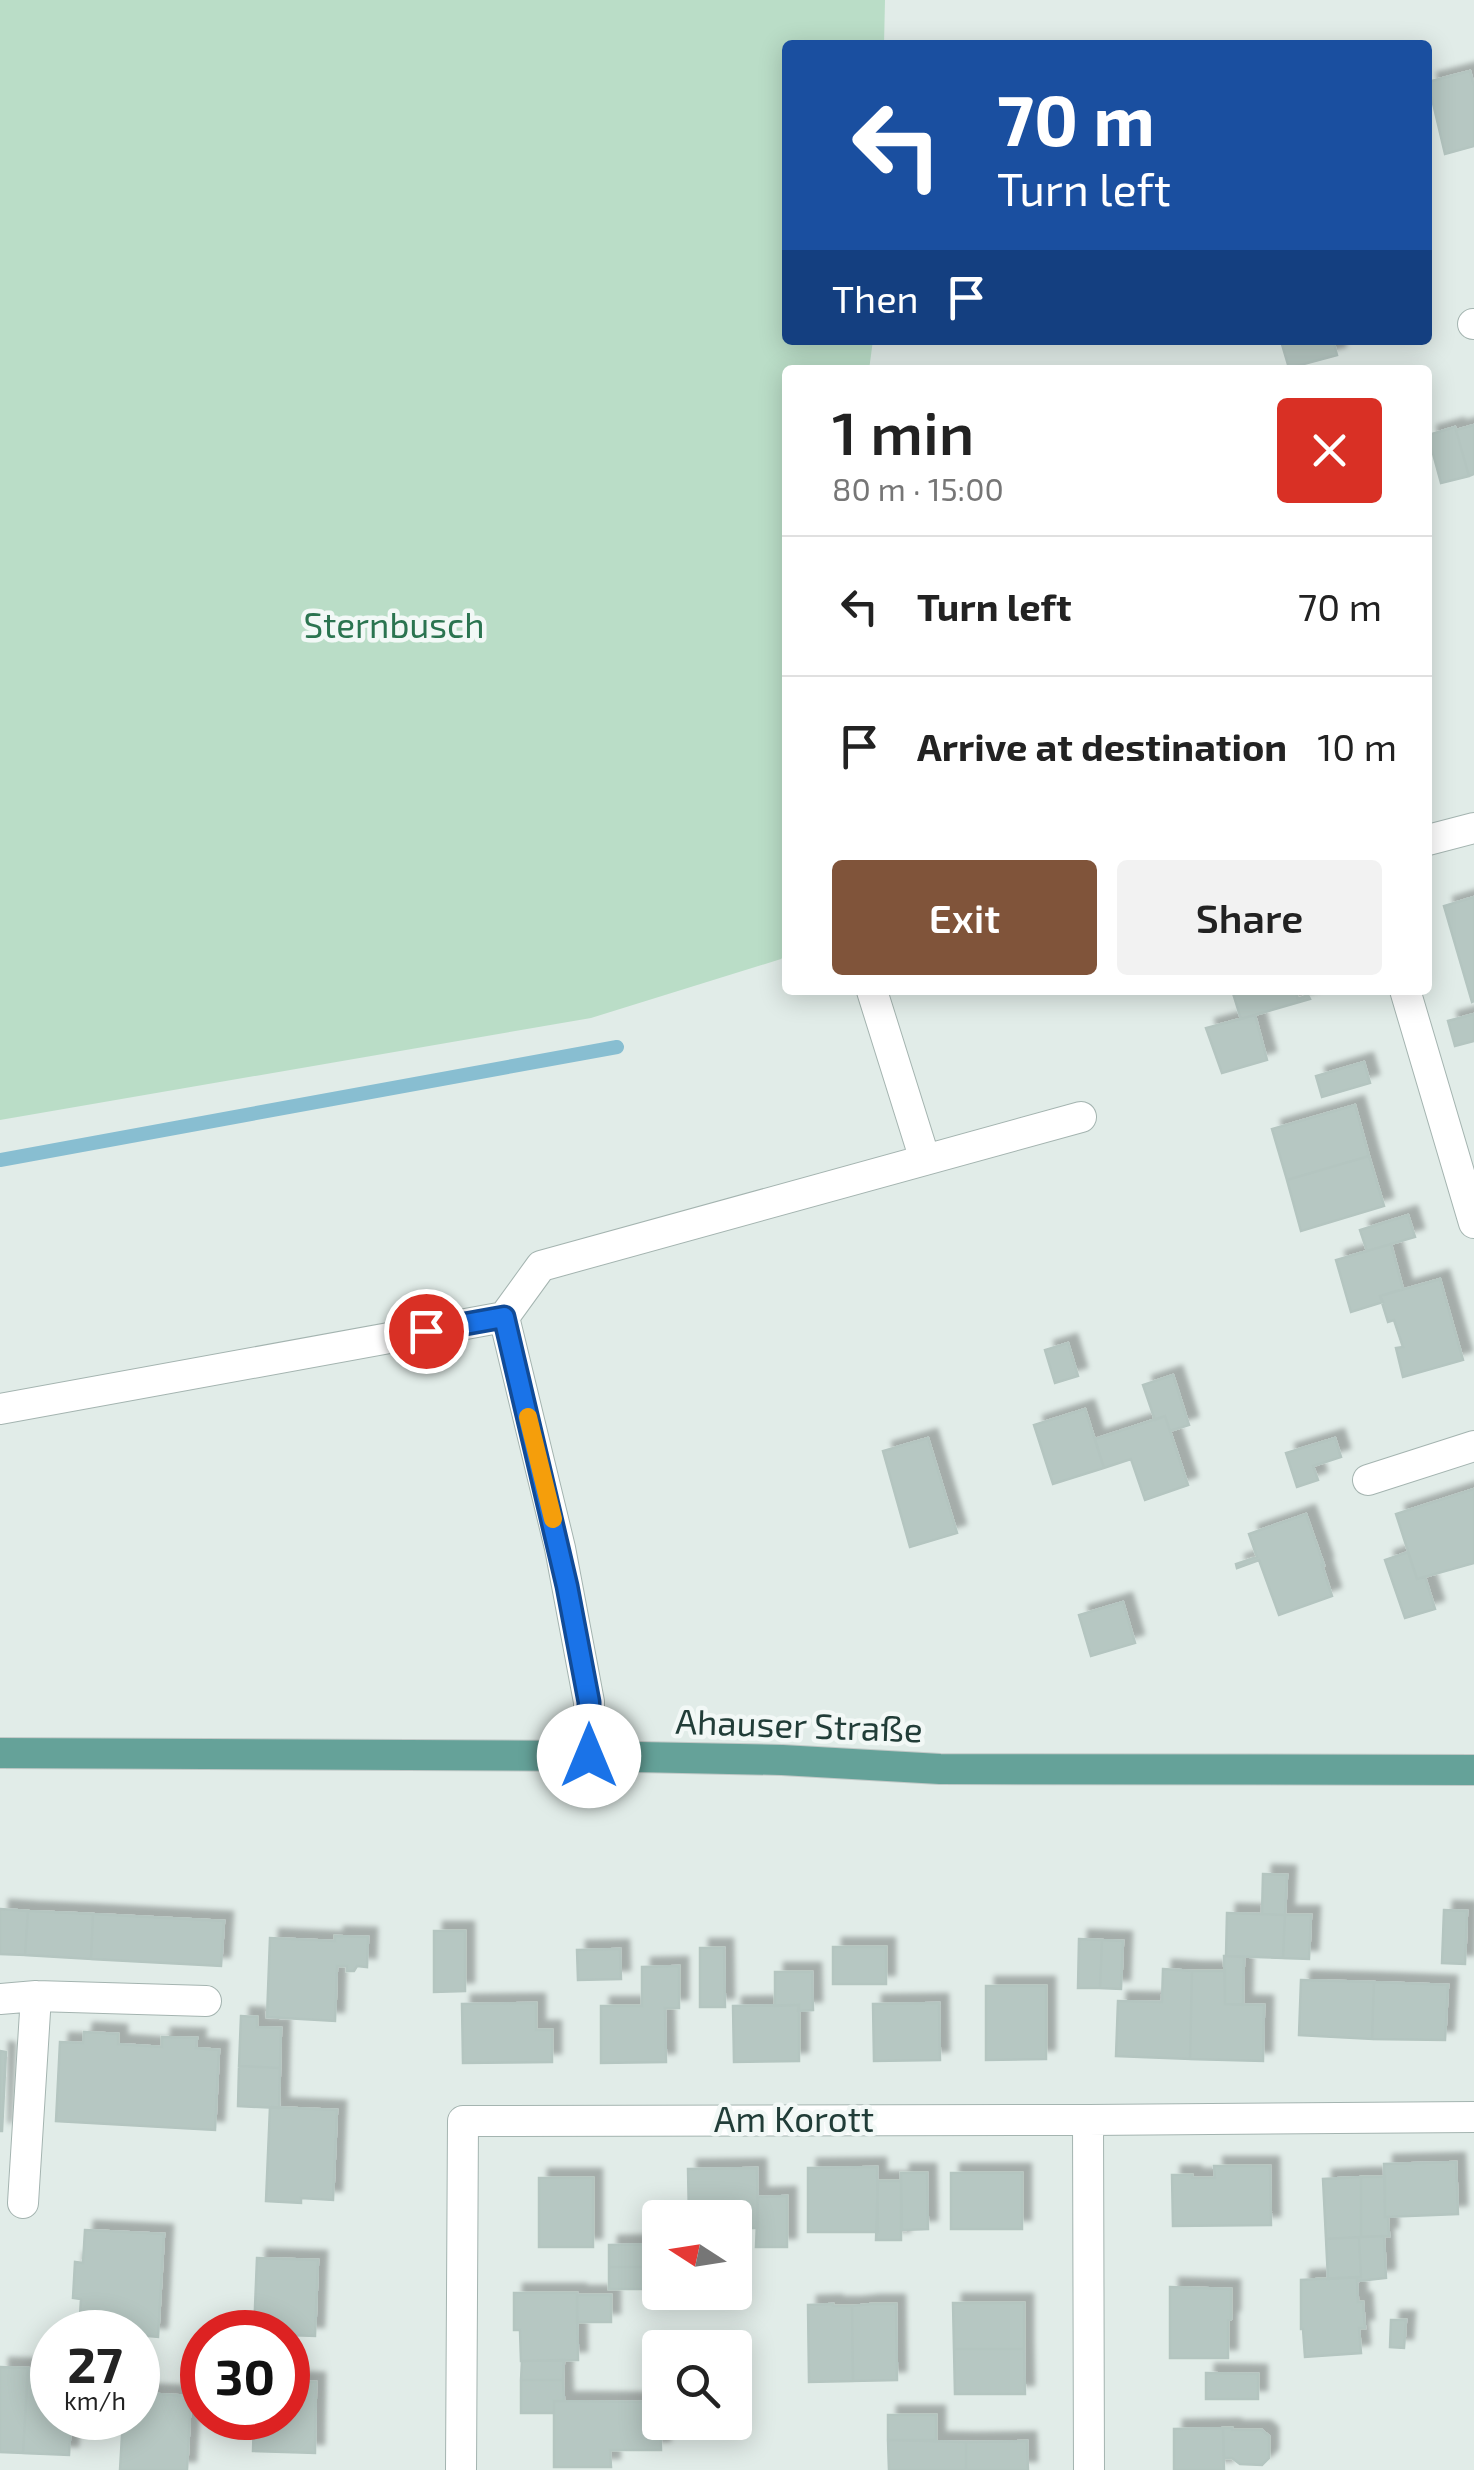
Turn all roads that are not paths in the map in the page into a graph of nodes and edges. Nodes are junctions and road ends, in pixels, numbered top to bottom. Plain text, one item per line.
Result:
1 (1474, 828) edge
2 (1432, 839) edge
3 (873, 995) edge
4 (1407, 995) edge
5 (1081, 1116) dead end
6 (925, 1160) junction
7 (1474, 1223) edge
8 (504, 1317) junction
9 (0, 1408) edge
10 (1474, 1446) edge
11 (1368, 1480) dead end
12 (0, 1753) edge
13 (589, 1756) junction
14 (1474, 1770) edge
15 (36, 1996) junction
16 (0, 1999) edge
17 (206, 2001) dead end
18 (1474, 2117) edge
19 (1088, 2120) junction
20 (23, 2203) dead end
21 (461, 2470) edge
22 (1089, 2470) edge

1 - 2 street
3 - 6 street
4 - 7 street
5 - 6 street
6 - 8 street
8 - 9 street
8 - 13 street
10 - 11 street
12 - 13 main road, Ahauser Straße
13 - 14 main road, Ahauser Straße
15 - 16 street
15 - 17 street
15 - 20 street
18 - 19 street, Am Korott
19 - 21 street, Am Korott
19 - 22 street

